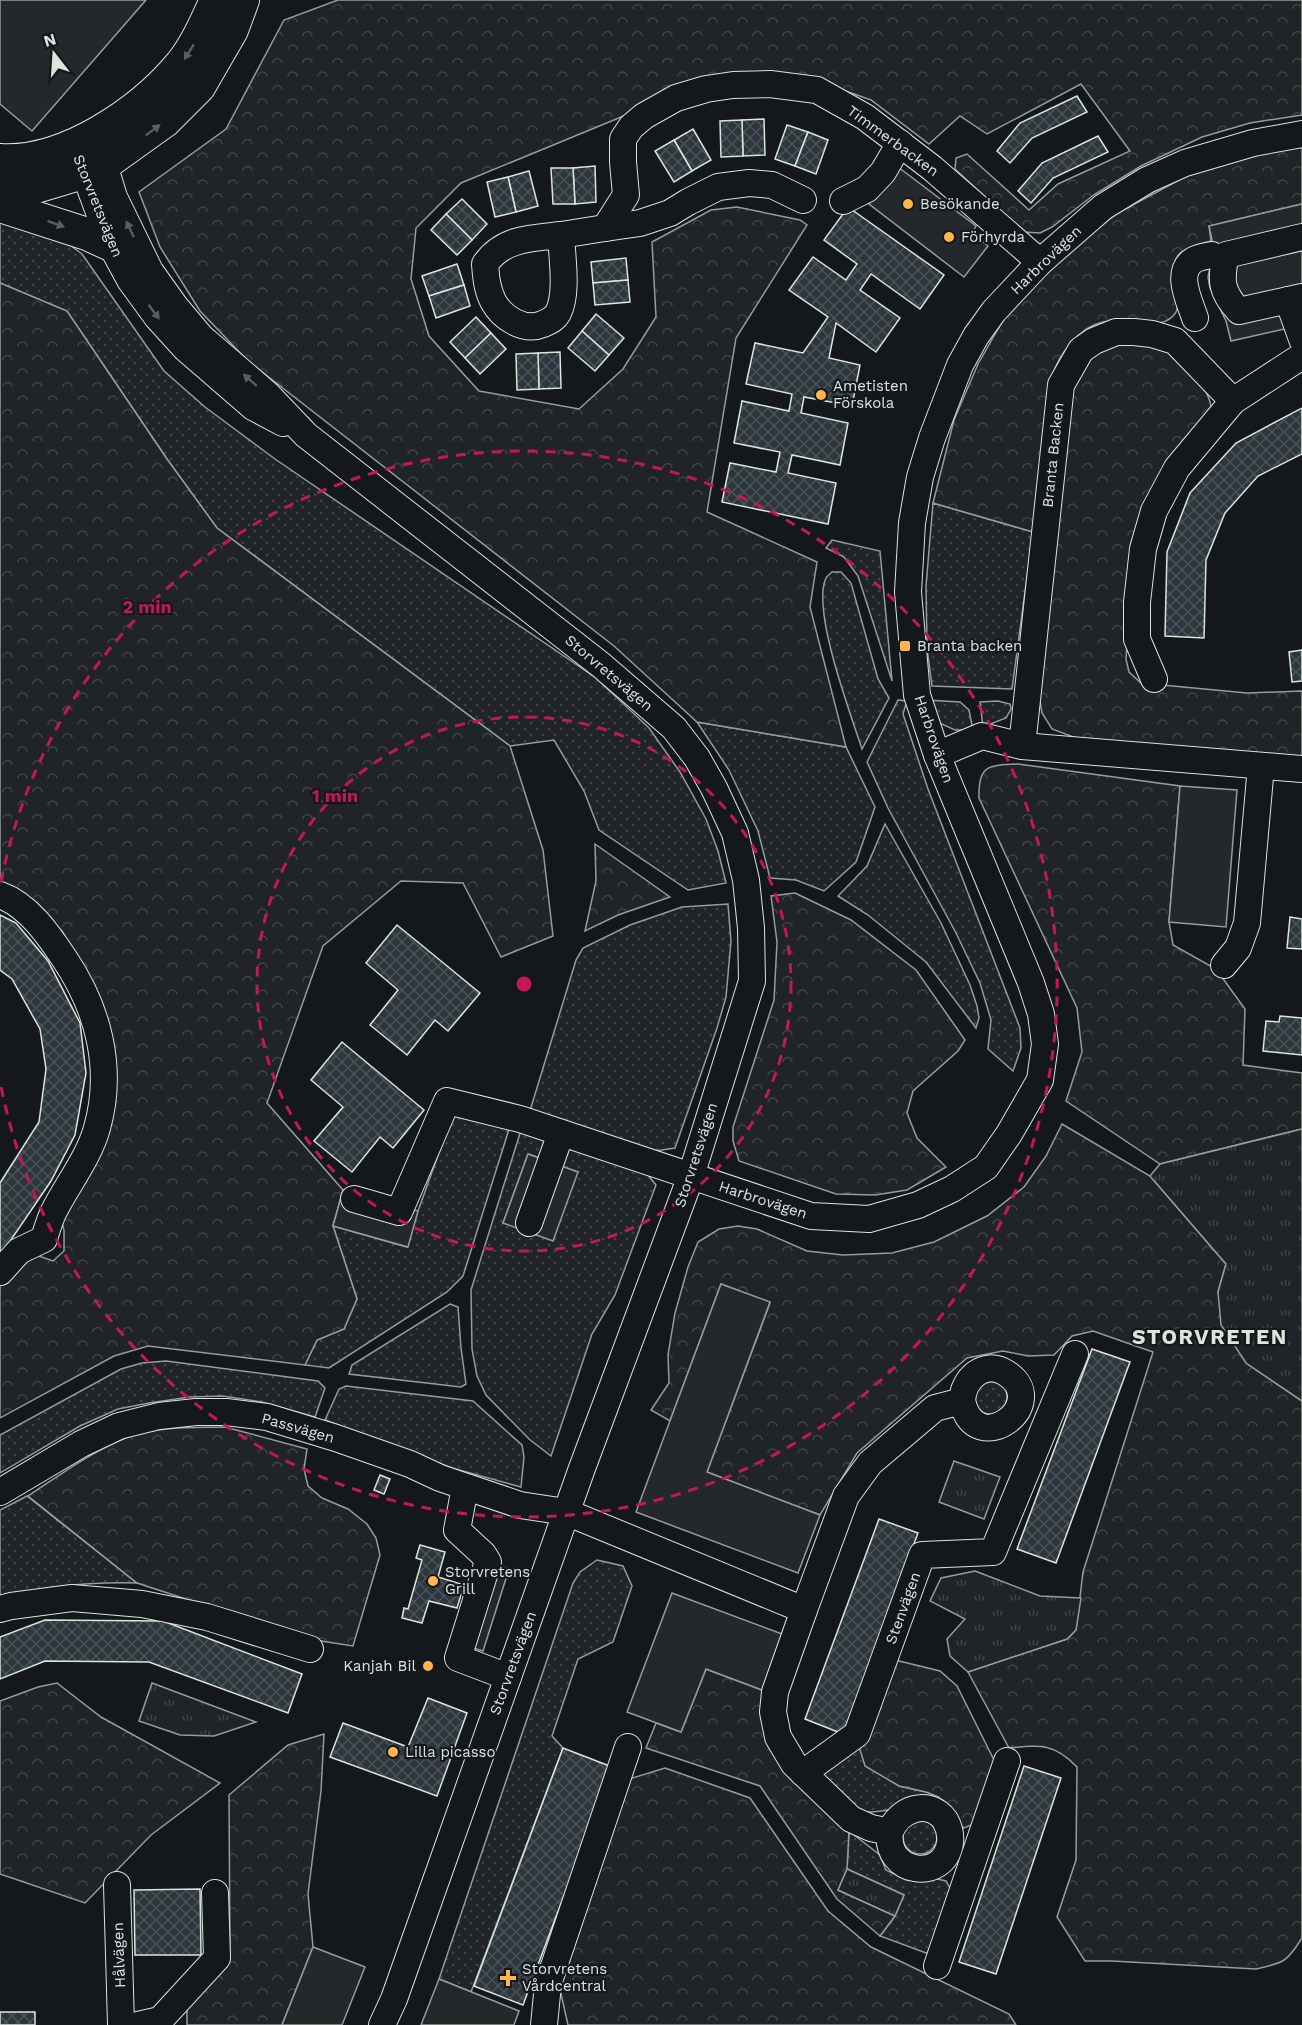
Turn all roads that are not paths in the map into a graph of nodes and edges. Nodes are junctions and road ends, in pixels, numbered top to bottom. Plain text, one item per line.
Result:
1 (216, 0) edge
2 (243, 0) edge
3 (1302, 134) edge
4 (900, 142) junction
5 (0, 151) edge
6 (85, 152) junction
7 (0, 160) edge
8 (0, 187) edge
9 (803, 200) dead end
10 (843, 201) dead end
11 (0, 206) edge
12 (605, 228) junction
13 (561, 235) dead end
14 (1302, 237) edge
15 (111, 245) junction
16 (1212, 255) dead end
17 (1040, 262) junction
18 (1295, 298) edge
19 (1222, 313) dead end
20 (1195, 318) junction
21 (1302, 339) edge
22 (1175, 341) junction
23 (1302, 356) edge
24 (1233, 400) junction
25 (306, 435) junction
26 (1150, 670) dead end
27 (1023, 746) junction
28 (937, 755) junction
29 (1261, 766) junction
30 (1302, 769) edge
31 (0, 895) edge
32 (1224, 965) dead end
33 (561, 1133) junction
34 (691, 1176) junction
35 (354, 1199) dead end
36 (529, 1223) dead end
37 (0, 1272) edge
38 (1075, 1354) dead end
39 (962, 1401) junction
40 (1018, 1409) junction
41 (1048, 1419) junction
42 (465, 1487) junction
43 (0, 1492) edge
44 (566, 1512) junction
45 (0, 1609) edge
46 (804, 1610) junction
47 (310, 1649) dead end
48 (508, 1677) junction
49 (628, 1747) dead end
50 (1007, 1761) dead end
51 (803, 1773) junction
52 (890, 1832) junction
53 (983, 1832) junction
54 (950, 1834) junction
55 (936, 1864) junction
56 (117, 1885) dead end
57 (963, 1891) junction
58 (215, 1893) dead end
59 (937, 1966) dead end
60 (149, 2022) edge
61 (120, 2025) edge
62 (382, 2025) edge
63 (544, 2025) edge

1 -> 6 main road
6 -> 2 main road
3 - 17 street, Harbrovägen
4 - 10 street
4 - 12 street, Timmerbacken
4 - 17 street, Timmerbacken
5 - 6 main road
6 - 7 main road
6 - 8 main road
6 - 15 street, Storvretsvägen
25 -> 6 street, Storvretsvägen
9 - 12 street
11 -> 15 main road
12 - 13 street
14 - 18 street
15 -> 25 street, Storvretsvägen
16 - 20 street
17 - 28 street, Harbrovägen
18 - 21 street
19 - 20 street
20 - 22 street
22 - 24 street
22 - 27 street, Branta Backen
23 - 24 street
24 - 26 street
25 - 34 street, Storvretsvägen
27 - 28 street
27 - 29 street
28 - 34 street, Harbrovägen
29 - 30 street
29 - 32 street
31 - 37 street
33 - 34 street, Harbrovägen
33 - 35 street, Harbrovägen
33 - 36 street
34 - 44 street, Storvretsvägen
38 - 41 street, Stenvägen
39 - 40 street
39 - 40 street
39 - 46 street
40 - 41 street
41 - 51 street, Stenvägen
42 - 43 street, Passvägen
42 - 44 street, Passvägen
42 - 48 street
44 - 46 street
44 - 48 street, Storvretsvägen
45 - 47 street
46 - 51 street
48 - 62 street, Storvretsvägen
49 - 63 street
50 - 53 street
51 - 52 street
52 - 54 street
52 - 55 street
53 - 54 street
53 - 57 street
54 - 55 street
55 - 57 street
56 - 61 street, Hålvägen
57 - 59 street
58 - 60 street

